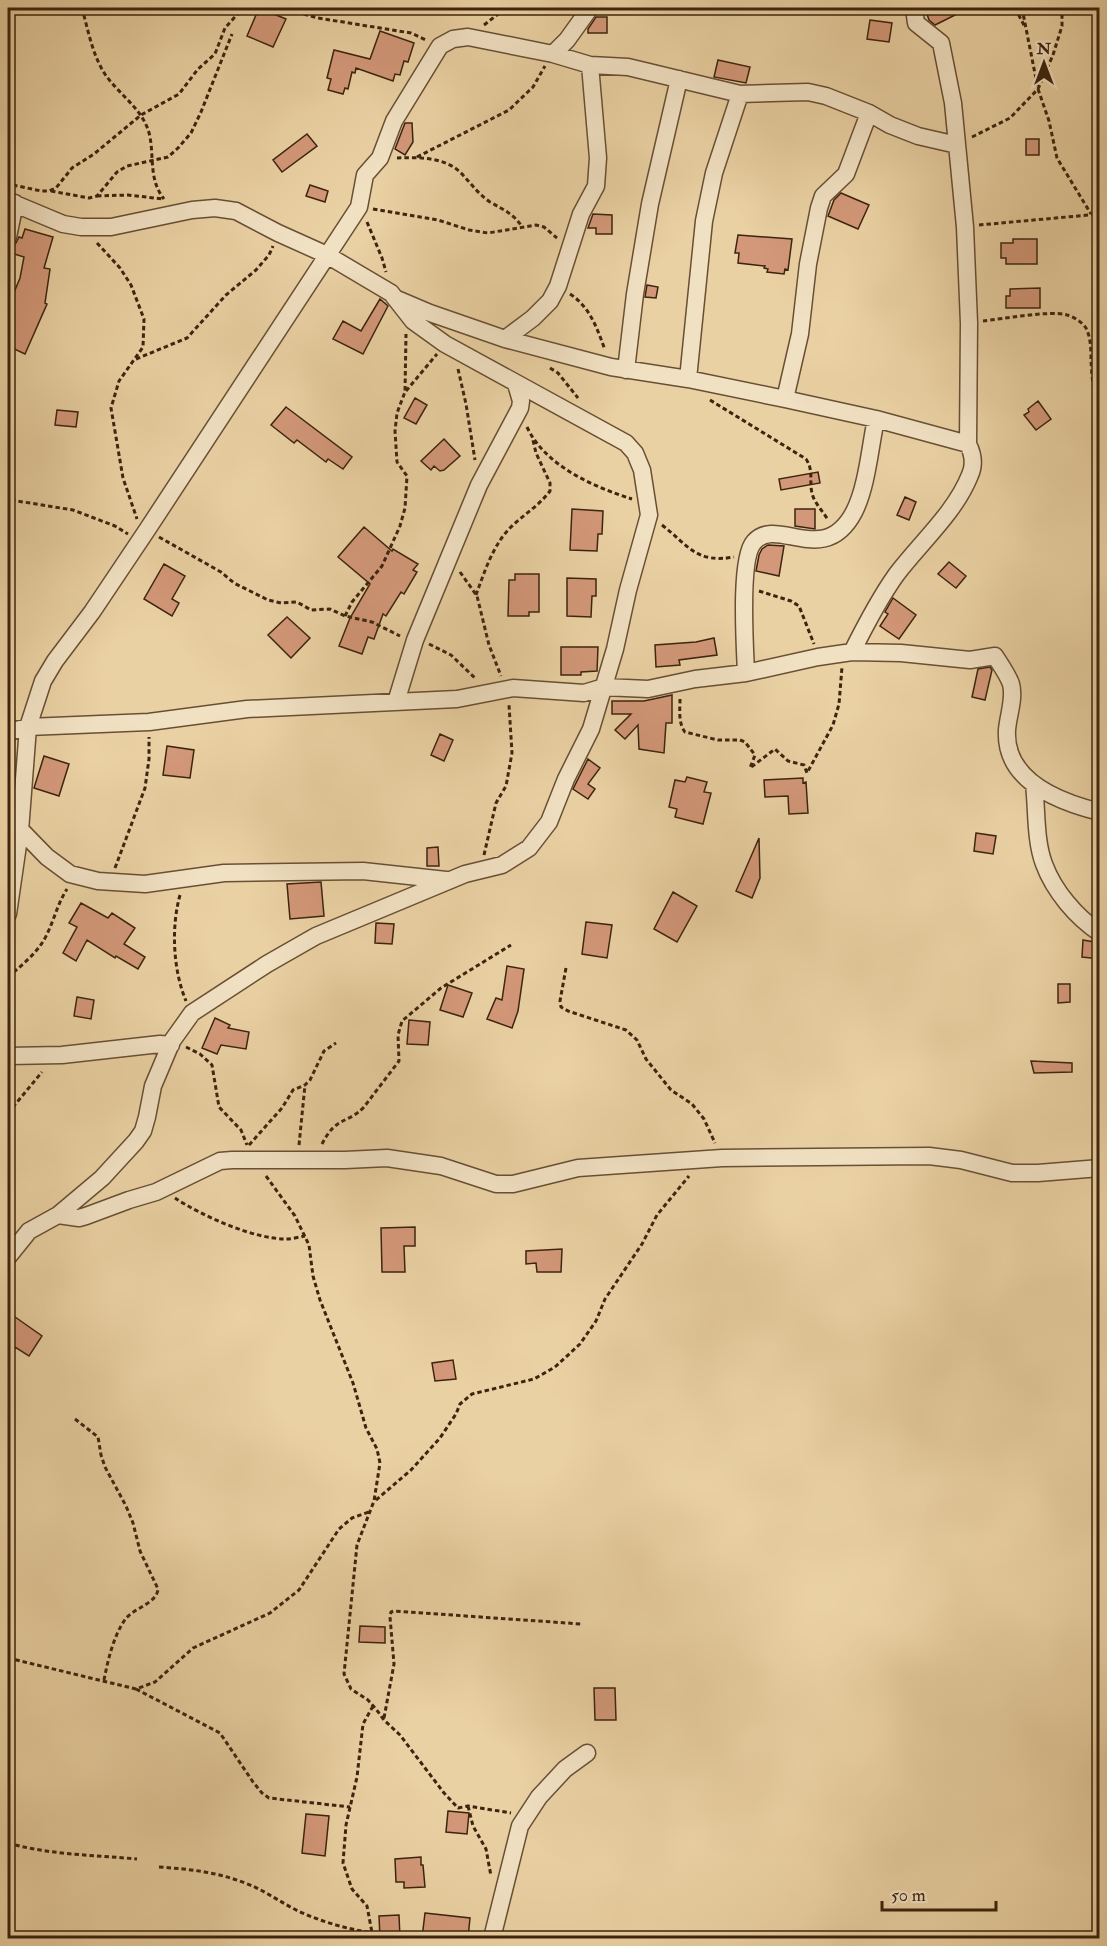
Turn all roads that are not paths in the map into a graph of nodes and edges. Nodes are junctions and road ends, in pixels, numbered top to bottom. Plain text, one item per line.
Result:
1 (590, 8) edge
2 (914, 8) edge
3 (553, 54) junction
4 (590, 65) junction
5 (679, 79) junction
6 (740, 94) junction
7 (869, 113) junction
8 (957, 145) junction
9 (11, 202) edge
10 (8, 237) edge
11 (327, 255) junction
12 (397, 300) junction
13 (505, 339) junction
14 (619, 368) junction
15 (688, 379) junction
16 (516, 384) junction
17 (785, 399) junction
18 (876, 419) junction
19 (968, 444) junction
20 (848, 652) junction
21 (747, 673) junction
22 (604, 687) junction
23 (396, 702) junction
24 (28, 727) junction
25 (8, 732) edge
26 (1034, 784) junction
27 (1100, 812) edge
28 (8, 817) edge
29 (20, 831) junction
30 (458, 877) junction
31 (8, 914) edge
32 (1100, 933) edge
33 (172, 1043) junction
34 (8, 1056) edge
35 (1100, 1168) edge
36 (58, 1215) junction
37 (8, 1257) edge
38 (587, 1753) dead end
39 (492, 1938) edge

1 - 3 street
2 - 8 street
3 - 4 street
3 - 11 street
4 - 5 street
4 - 13 street
5 - 6 street
5 - 14 street
6 - 7 street
6 - 15 street
7 - 8 street
7 - 17 street
8 - 19 street
9 - 10 street
9 - 11 street
11 - 12 street
11 - 24 street
12 - 13 street
12 - 16 street
13 - 14 street
14 - 15 street
15 - 17 street
16 - 22 street
16 - 23 street
17 - 18 street
18 - 19 street
18 - 21 street
19 - 20 street
20 - 21 street
20 - 26 street
21 - 22 street
22 - 23 street
22 - 30 street
23 - 24 street
24 - 25 street
24 - 29 street
26 - 27 street
26 - 32 street
28 - 29 street
29 - 30 street
29 - 31 street
30 - 33 street
33 - 34 street
33 - 36 street
35 - 36 street
36 - 37 street
38 - 39 street

